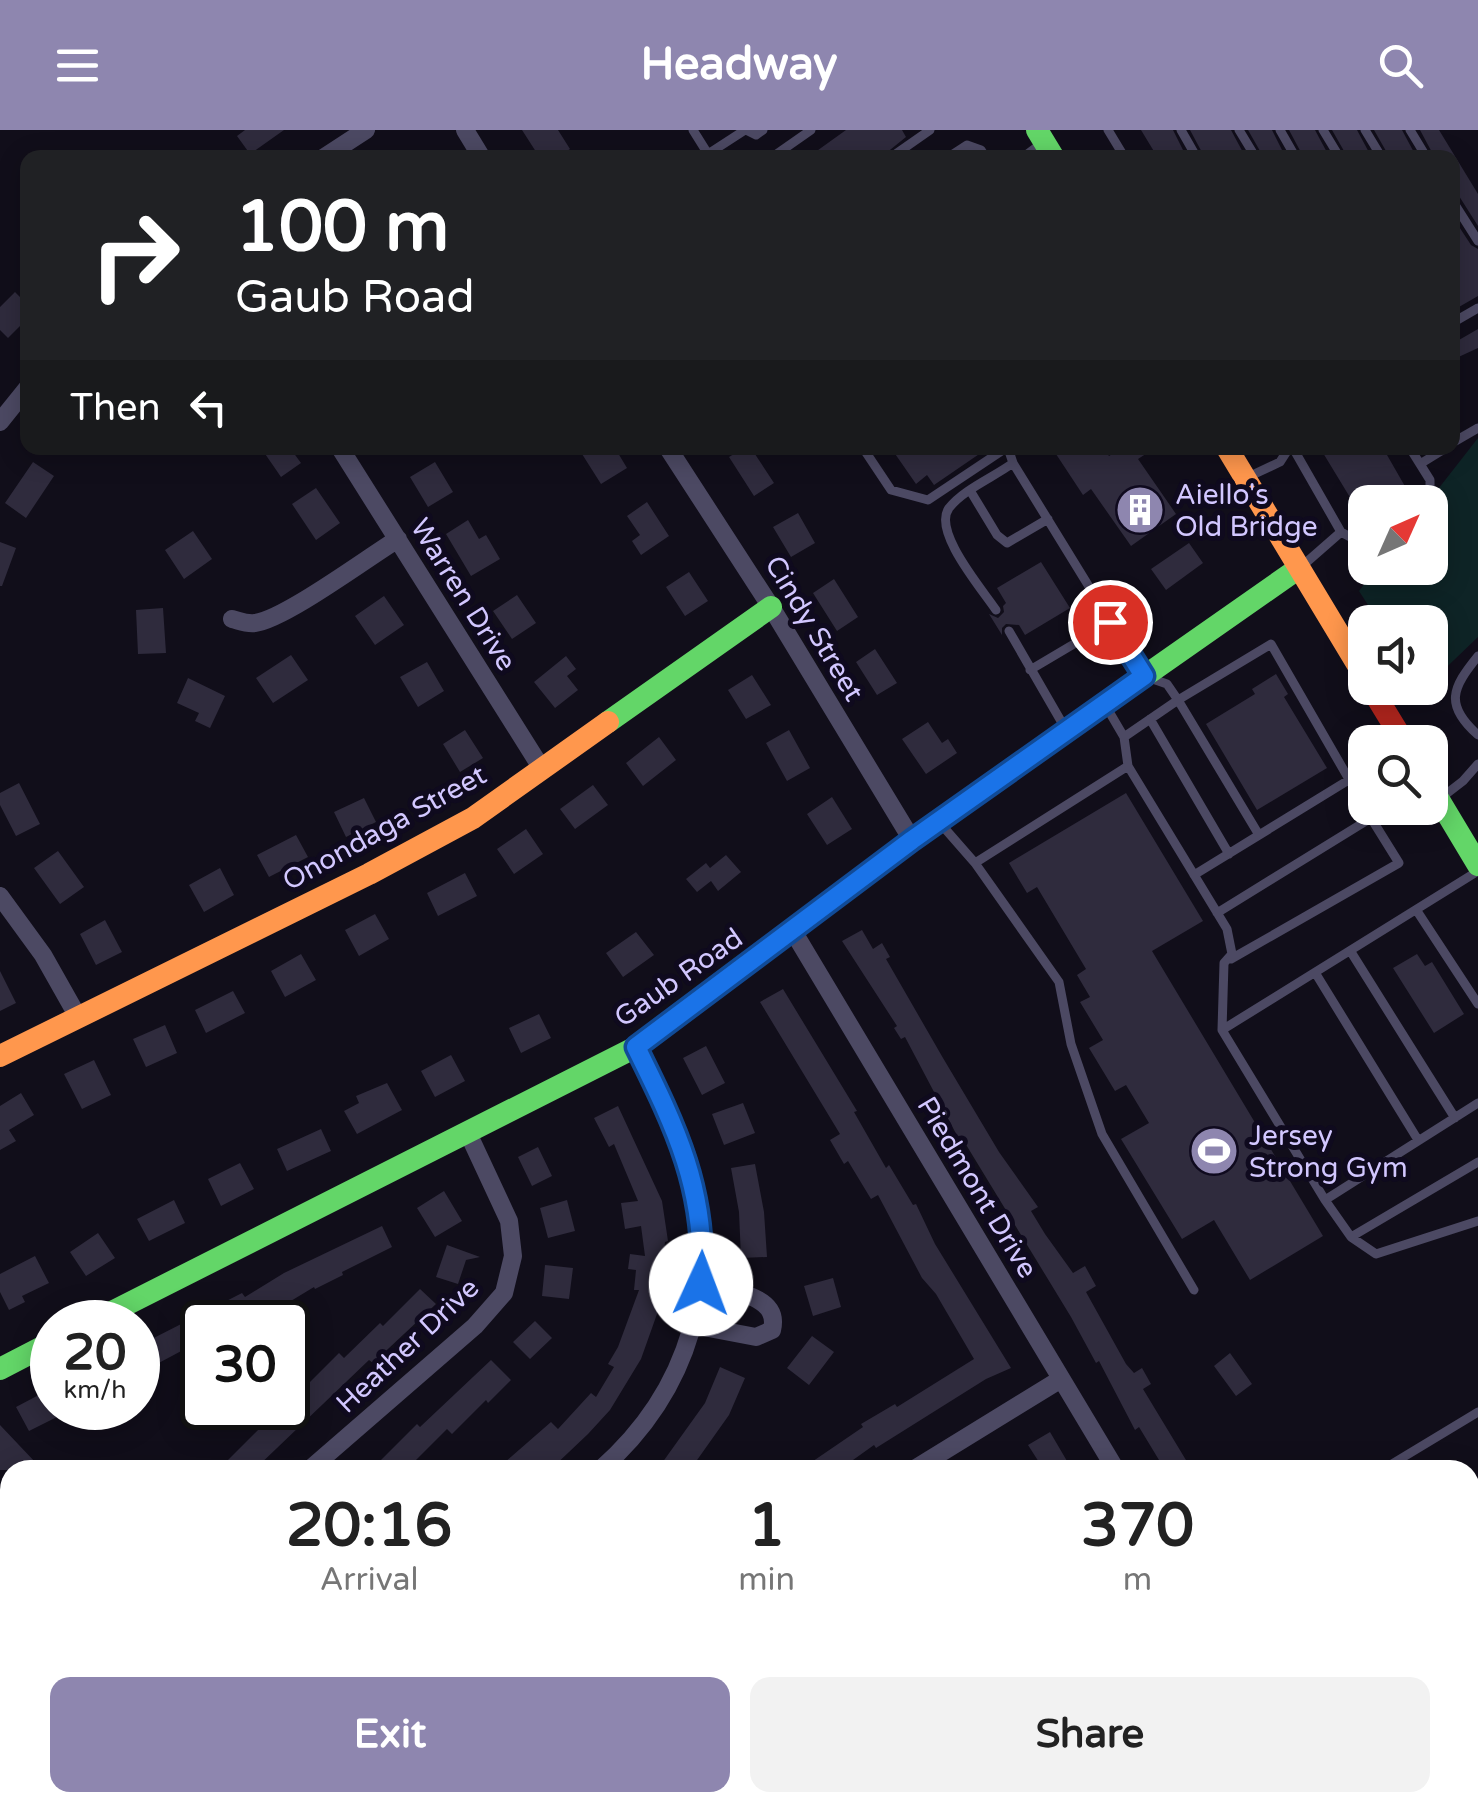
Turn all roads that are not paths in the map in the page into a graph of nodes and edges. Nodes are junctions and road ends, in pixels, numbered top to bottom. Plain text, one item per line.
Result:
1 (366, 130) edge
2 (746, 130) edge
3 (763, 130) edge
4 (811, 130) edge
5 (930, 130) edge
6 (335, 150) edge
7 (714, 150) edge
8 (782, 150) edge
9 (901, 150) edge
10 (1460, 213) edge
11 (1478, 242) edge
12 (6, 396) edge
13 (0, 422) edge
14 (344, 455) edge
15 (673, 455) edge
16 (868, 455) edge
17 (996, 455) edge
18 (1010, 455) edge
19 (1231, 455) edge
20 (1286, 455) edge
21 (1295, 455) edge
22 (1414, 455) edge
23 (1435, 455) edge
24 (1014, 463) junction
25 (1420, 464) junction
26 (1246, 478) junction
27 (1430, 485) edge
28 (971, 492) junction
29 (1048, 519) junction
30 (1341, 532) junction
31 (1348, 536) edge
32 (398, 539) junction
33 (1299, 568) junction
34 (771, 607) junction
35 (996, 610) dead end
36 (232, 618) dead end
37 (1110, 622) junction
38 (1008, 631) dead end
39 (1348, 649) edge
40 (1478, 656) edge
41 (1030, 670) junction
42 (1144, 676) junction
43 (1178, 700) junction
44 (1105, 705) junction
45 (1150, 718) junction
46 (1067, 732) junction
47 (1478, 735) edge
48 (1124, 736) junction
49 (1478, 764) edge
50 (1128, 766) junction
51 (542, 769) junction
52 (1348, 777) edge
53 (1348, 781) edge
54 (1448, 787) edge
55 (1448, 809) edge
56 (938, 821) junction
57 (1360, 825) edge
58 (1375, 825) edge
59 (1259, 835) junction
60 (1471, 838) edge
61 (912, 840) junction
62 (1229, 854) junction
63 (975, 863) junction
64 (1478, 868) edge
65 (1194, 876) junction
66 (0, 896) edge
67 (1417, 911) junction
68 (1217, 913) junction
69 (793, 932) junction
70 (1351, 952) junction
71 (1224, 963) junction
72 (1316, 974) junction
73 (1478, 1004) edge
74 (78, 1017) junction
75 (1222, 1030) junction
76 (636, 1047) junction
77 (0, 1056) edge
78 (1478, 1103) edge
79 (1454, 1118) junction
80 (468, 1133) junction
81 (1418, 1140) junction
82 (1478, 1162) edge
83 (1325, 1200) junction
84 (1478, 1221) edge
85 (1351, 1238) junction
86 (701, 1284) junction
87 (1194, 1290) dead end
88 (136, 1300) edge
89 (693, 1325) junction
90 (30, 1353) edge
91 (0, 1369) edge
92 (1061, 1378) junction
93 (1478, 1412) edge
94 (321, 1460) edge
95 (611, 1460) edge
96 (929, 1460) edge
97 (1110, 1460) edge
98 (1399, 1460) edge

1 - 6 street
2 - 3 lane
2 - 7 lane
4 - 8 lane
5 - 9 lane
10 - 11 lane
12 - 13 street
14 - 32 street, Warren Drive
15 - 34 street, Cindy Street
16 - 17 lane
18 - 24 lane
19 - 26 street
20 - 26 lane
21 - 30 lane
22 - 25 lane
23 - 25 lane
24 - 28 lane
24 - 29 lane
25 - 27 lane
26 - 33 street
28 - 29 lane
28 - 35 lane
29 - 37 lane
30 - 31 lane
30 - 33 lane
32 - 36 street
32 - 51 street, Warren Drive
33 - 39 street
33 - 42 street, Gaub Road
34 - 51 street, Onondaga Street
34 - 61 street, Cindy Street
37 - 41 lane
37 - 42 lane
38 - 41 lane
40 - 47 lane
41 - 46 lane
42 - 43 lane
42 - 44 street, Gaub Road
43 - 45 lane
43 - 52 lane
43 - 59 lane
44 - 46 street, Gaub Road
44 - 48 lane
45 - 48 lane
45 - 62 lane
46 - 56 street, Gaub Road
48 - 50 lane
49 - 54 lane
50 - 63 lane
50 - 65 lane
51 - 74 street, Onondaga Street
53 - 59 lane
55 - 60 street
56 - 61 street, Gaub Road
56 - 63 lane
57 - 68 lane
58 - 71 lane
59 - 62 lane
60 - 64 street
61 - 69 street, Gaub Road
62 - 65 lane
63 - 87 lane
64 - 67 lane
65 - 68 lane
66 - 74 street
67 - 70 lane
67 - 73 lane
68 - 71 lane
69 - 76 street, Gaub Road
69 - 92 street, Piedmont Drive
70 - 72 lane
70 - 79 lane
71 - 75 lane
72 - 75 lane
72 - 81 lane
74 - 77 street, Onondaga Street
75 - 83 lane
76 - 80 street, Gaub Road
76 - 86 street
78 - 79 lane
79 - 81 lane
80 - 88 street, Gaub Road
80 - 94 street, Heather Drive
81 - 83 lane
82 - 85 lane
83 - 85 lane
84 - 85 lane
86 - 89 street
86 - 89 street
89 - 95 street
90 - 91 street
92 - 96 street
92 - 97 street, Piedmont Drive
93 - 98 lane

